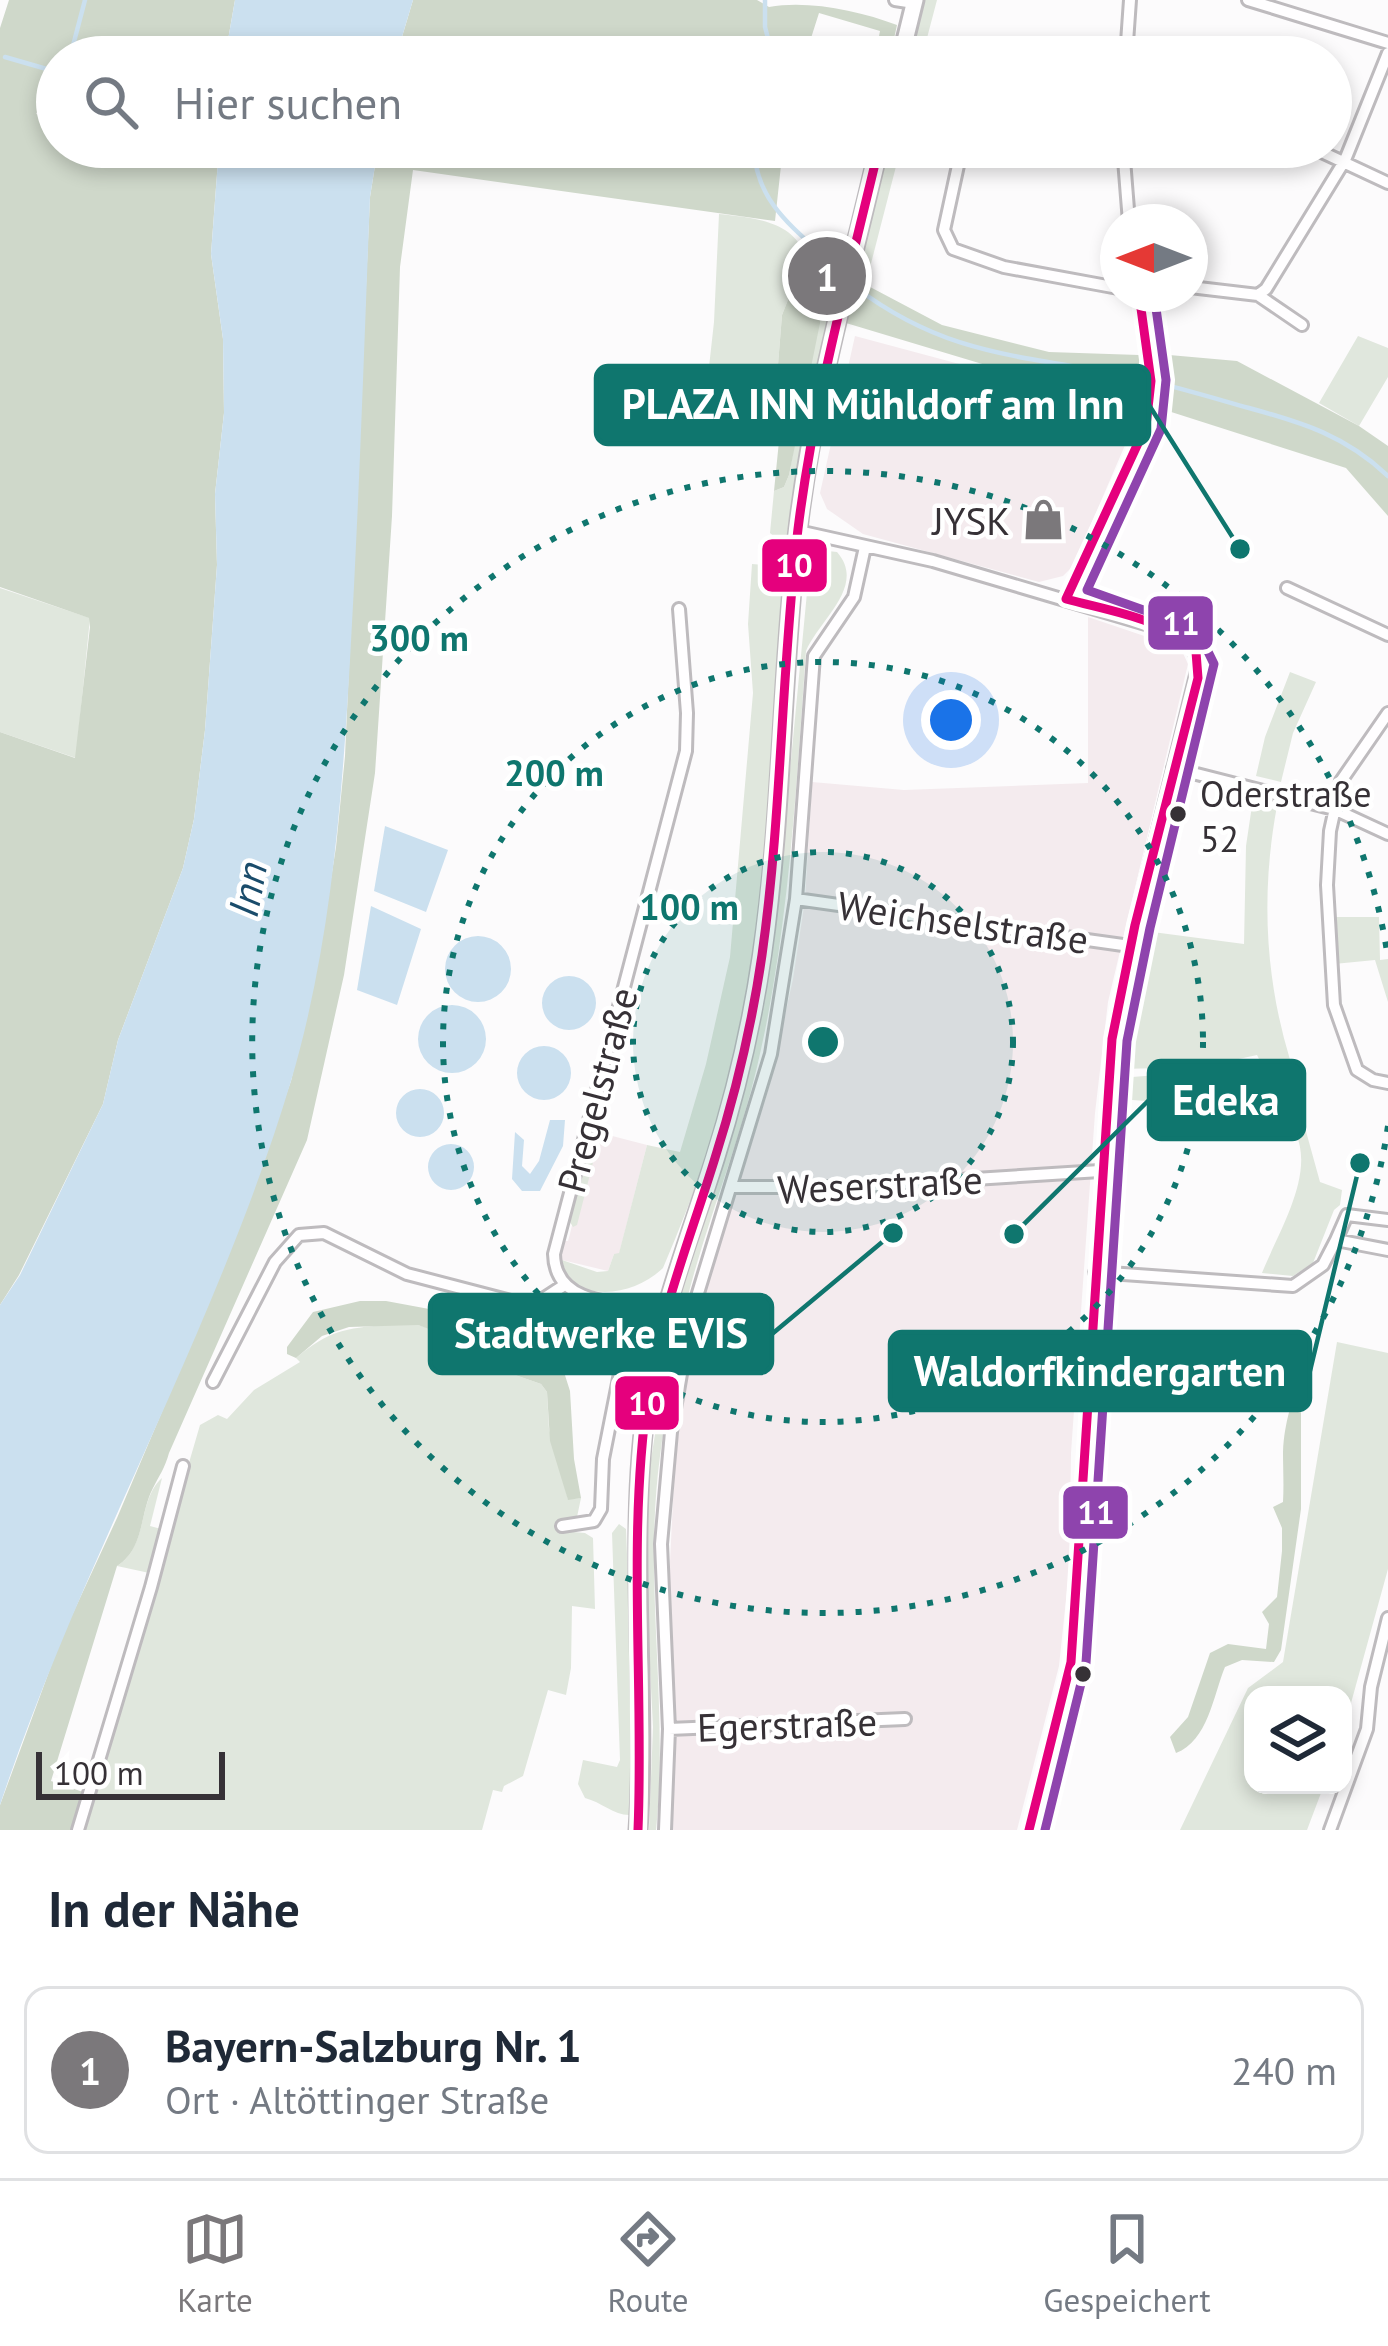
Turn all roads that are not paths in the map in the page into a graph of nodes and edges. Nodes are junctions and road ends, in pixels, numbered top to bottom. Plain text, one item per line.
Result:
1 (895, 0) edge
2 (1130, 0) edge
3 (1248, 0) edge
4 (914, 2) edge
5 (906, 36) edge
6 (1127, 36) edge
7 (1388, 43) edge
8 (1388, 56) edge
9 (1352, 143) edge
10 (1352, 164) edge
11 (874, 168) edge
12 (957, 168) edge
13 (1125, 168) edge
14 (1340, 168) edge
15 (1388, 183) edge
16 (1128, 204) edge
17 (1100, 285) edge
18 (1208, 289) edge
19 (1258, 295) junction
20 (1141, 312) edge
21 (1302, 325) dead end
22 (798, 531) junction
23 (865, 547) junction
24 (1287, 588) dead end
25 (1066, 599) junction
26 (679, 609) dead end
27 (1388, 635) edge
28 (1388, 713) edge
29 (1173, 769) junction
30 (1334, 808) junction
31 (1388, 834) edge
32 (796, 899) junction
33 (1130, 946) junction
34 (1388, 1083) edge
35 (1100, 1171) junction
36 (732, 1187) junction
37 (1388, 1220) edge
38 (1336, 1240) junction
39 (1388, 1250) edge
40 (1095, 1272) junction
41 (563, 1286) junction
42 (626, 1302) junction
43 (664, 1308) junction
44 (213, 1382) dead end
45 (183, 1466) dead end
46 (562, 1526) dead end
47 (1388, 1618) edge
48 (905, 1719) dead end
49 (669, 1729) junction
50 (77, 1830) edge
51 (638, 1830) edge
52 (665, 1830) edge
53 (1029, 1830) edge
54 (1330, 1830) edge

1 - 4 street
2 - 6 street
3 - 7 street
4 - 5 main road
8 - 9 street
10 - 15 street
11 - 22 main road
12 - 17 street
13 - 16 street
14 - 19 street
18 - 19 street
19 - 21 street
20 - 25 street
22 - 23 street
22 - 43 main road
23 - 25 street
23 - 32 street
24 - 27 street
25 - 29 street
26 - 41 street, Pregelstraße
28 - 30 street
29 - 30 street
29 - 33 street
30 - 31 street
30 - 34 street
32 - 33 street, Weichselstraße
32 - 36 street
33 - 35 street
35 - 36 street, Weserstraße
35 - 40 street
36 - 49 street
37 - 38 street
38 - 39 street
38 - 40 street
40 - 53 street
41 - 42 street
41 - 44 street
42 - 43 street
42 - 46 street
43 - 51 main road
45 - 50 street
47 - 54 street
48 - 49 street, Egerstraße
49 - 52 street

